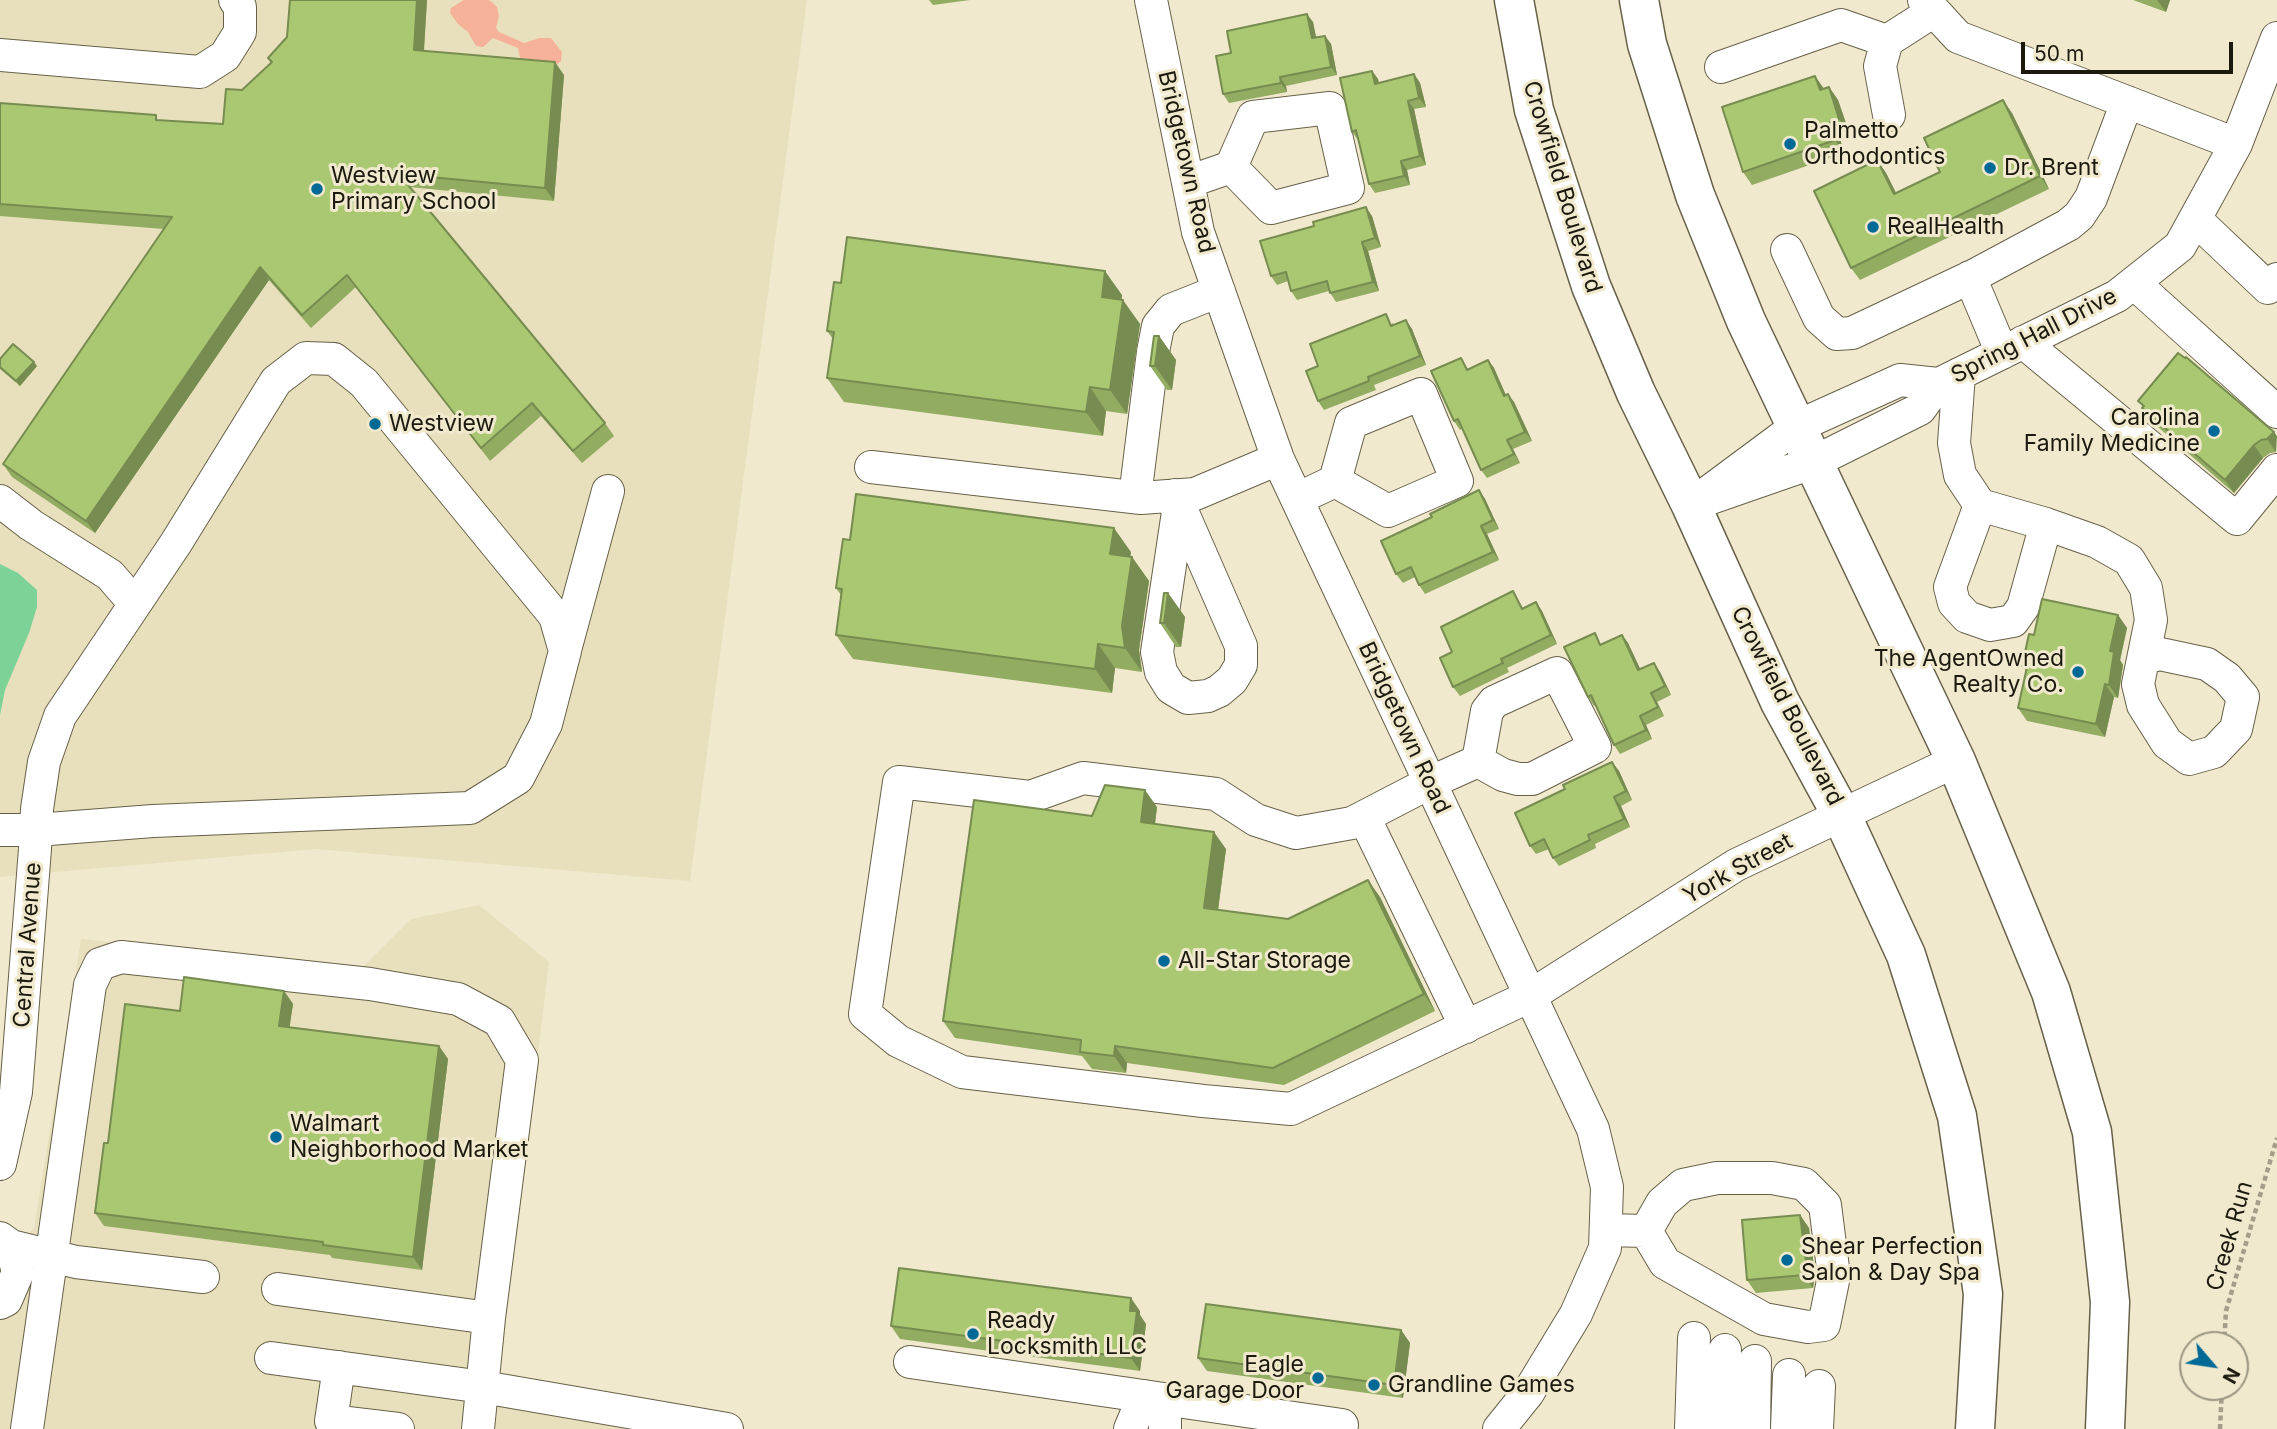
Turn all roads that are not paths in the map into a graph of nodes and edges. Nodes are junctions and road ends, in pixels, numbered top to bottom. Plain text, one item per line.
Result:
1 (235, 0) edge
2 (1151, 0) edge
3 (1514, 0) edge
4 (1639, 0) edge
5 (1929, 5) edge
6 (2277, 38) edge
7 (1887, 41) junction
8 (0, 55) edge
9 (1721, 67) dead end
10 (2127, 103) junction
11 (1889, 115) dead end
12 (2236, 144) junction
13 (1231, 167) dead end
14 (1188, 182) junction
15 (2194, 219) junction
16 (1787, 250) dead end
17 (1970, 277) junction
18 (2277, 279) edge
19 (2134, 283) junction
20 (1219, 291) junction
21 (2012, 347) junction
22 (1949, 379) junction
23 (2277, 412) edge
24 (1796, 427) junction
25 (1278, 459) junction
26 (1812, 463) junction
27 (871, 467) dead end
28 (2277, 470) edge
29 (1335, 481) dead end
30 (608, 491) dead end
31 (1135, 497) junction
32 (1297, 499) junction
33 (1177, 500) junction
34 (0, 501) edge
35 (1691, 505) junction
36 (1980, 505) junction
37 (2046, 524) junction
38 (135, 604) junction
39 (565, 651) junction
40 (2144, 658) dead end
41 (1478, 761) dead end
42 (1956, 761) junction
43 (1429, 783) junction
44 (1841, 814) junction
45 (1364, 817) junction
46 (0, 830) edge
47 (35, 840) junction
48 (1530, 996) junction
49 (1466, 1027) junction
50 (0, 1164) edge
51 (1606, 1230) junction
52 (1646, 1231) junction
53 (5, 1242) edge
54 (53, 1256) junction
55 (203, 1277) dead end
56 (278, 1289) dead end
57 (0, 1303) edge
58 (489, 1318) junction
59 (271, 1358) dead end
60 (910, 1362) dead end
61 (1756, 1362) junction
62 (339, 1367) junction
63 (483, 1387) junction
64 (1158, 1408) edge
65 (571, 1416) edge
66 (331, 1425) edge
67 (1342, 1425) dead end
68 (27, 1429) edge
69 (398, 1429) edge
70 (478, 1429) edge
71 (727, 1429) edge
72 (1130, 1429) edge
73 (1499, 1429) edge
74 (1691, 1429) edge
75 (1707, 1429) edge
76 (1723, 1429) edge
77 (1737, 1429) edge
78 (1754, 1429) edge
79 (1770, 1429) edge
80 (1787, 1429) edge
81 (1803, 1429) edge
82 (1817, 1429) edge
83 (1975, 1429) edge
84 (2105, 1429) edge

1 - 8 street
2 - 14 street, Bridgetown Road
3 - 35 main road, Crowfield Boulevard
4 - 24 main road
5 - 7 street
5 - 10 street
6 - 12 street, Spring Hall Drive
7 - 9 street
7 - 11 street
10 - 12 street
10 - 17 street
12 - 15 street, Spring Hall Drive
13 - 14 street
14 - 20 street, Bridgetown Road
15 - 18 street
15 - 19 street, Spring Hall Drive
16 - 17 street
17 - 21 street
19 - 21 street, Spring Hall Drive
19 - 23 street
20 - 25 street, Bridgetown Road
20 - 31 street
21 - 22 street, Spring Hall Drive
21 - 28 street
22 - 24 street, Spring Hall Drive
22 - 26 street, Spring Hall Drive
22 - 36 street
24 - 26 main road
24 - 35 street, Spring Hall Drive
25 - 32 street, Bridgetown Road
25 - 33 street
26 - 35 street, Spring Hall Drive
26 - 42 main road
27 - 31 street
29 - 32 street
30 - 39 street
31 - 33 street
32 - 43 street, Bridgetown Road
33 - 33 street
34 - 38 street
35 - 44 main road, Crowfield Boulevard
36 - 37 street
36 - 37 street
37 - 40 street
38 - 39 street, Central Avenue
38 - 47 street, Central Avenue
39 - 47 street
41 - 43 street
42 - 44 street, York Street
42 - 84 main road
43 - 45 street
43 - 48 street, Bridgetown Road
44 - 48 street, York Street
44 - 83 main road, Crowfield Boulevard
45 - 49 street
45 - 49 street, York Street
46 - 47 street
47 - 50 street, Central Avenue
48 - 49 street, York Street
48 - 51 street, Bridgetown Road
51 - 52 street
51 - 73 street, Bridgetown Road
52 - 52 street
53 - 54 street
53 - 57 street
54 - 55 street
54 - 58 street
54 - 68 street
56 - 58 street
58 - 63 street
59 - 62 street
60 - 64 street
61 - 74 street
61 - 75 street
61 - 76 street
61 - 77 street
61 - 78 street
61 - 79 street
61 - 80 street
61 - 81 street
61 - 82 street
62 - 63 street
62 - 66 street
63 - 65 street
63 - 70 street
64 - 67 street
64 - 72 street
65 - 71 street
66 - 69 street

